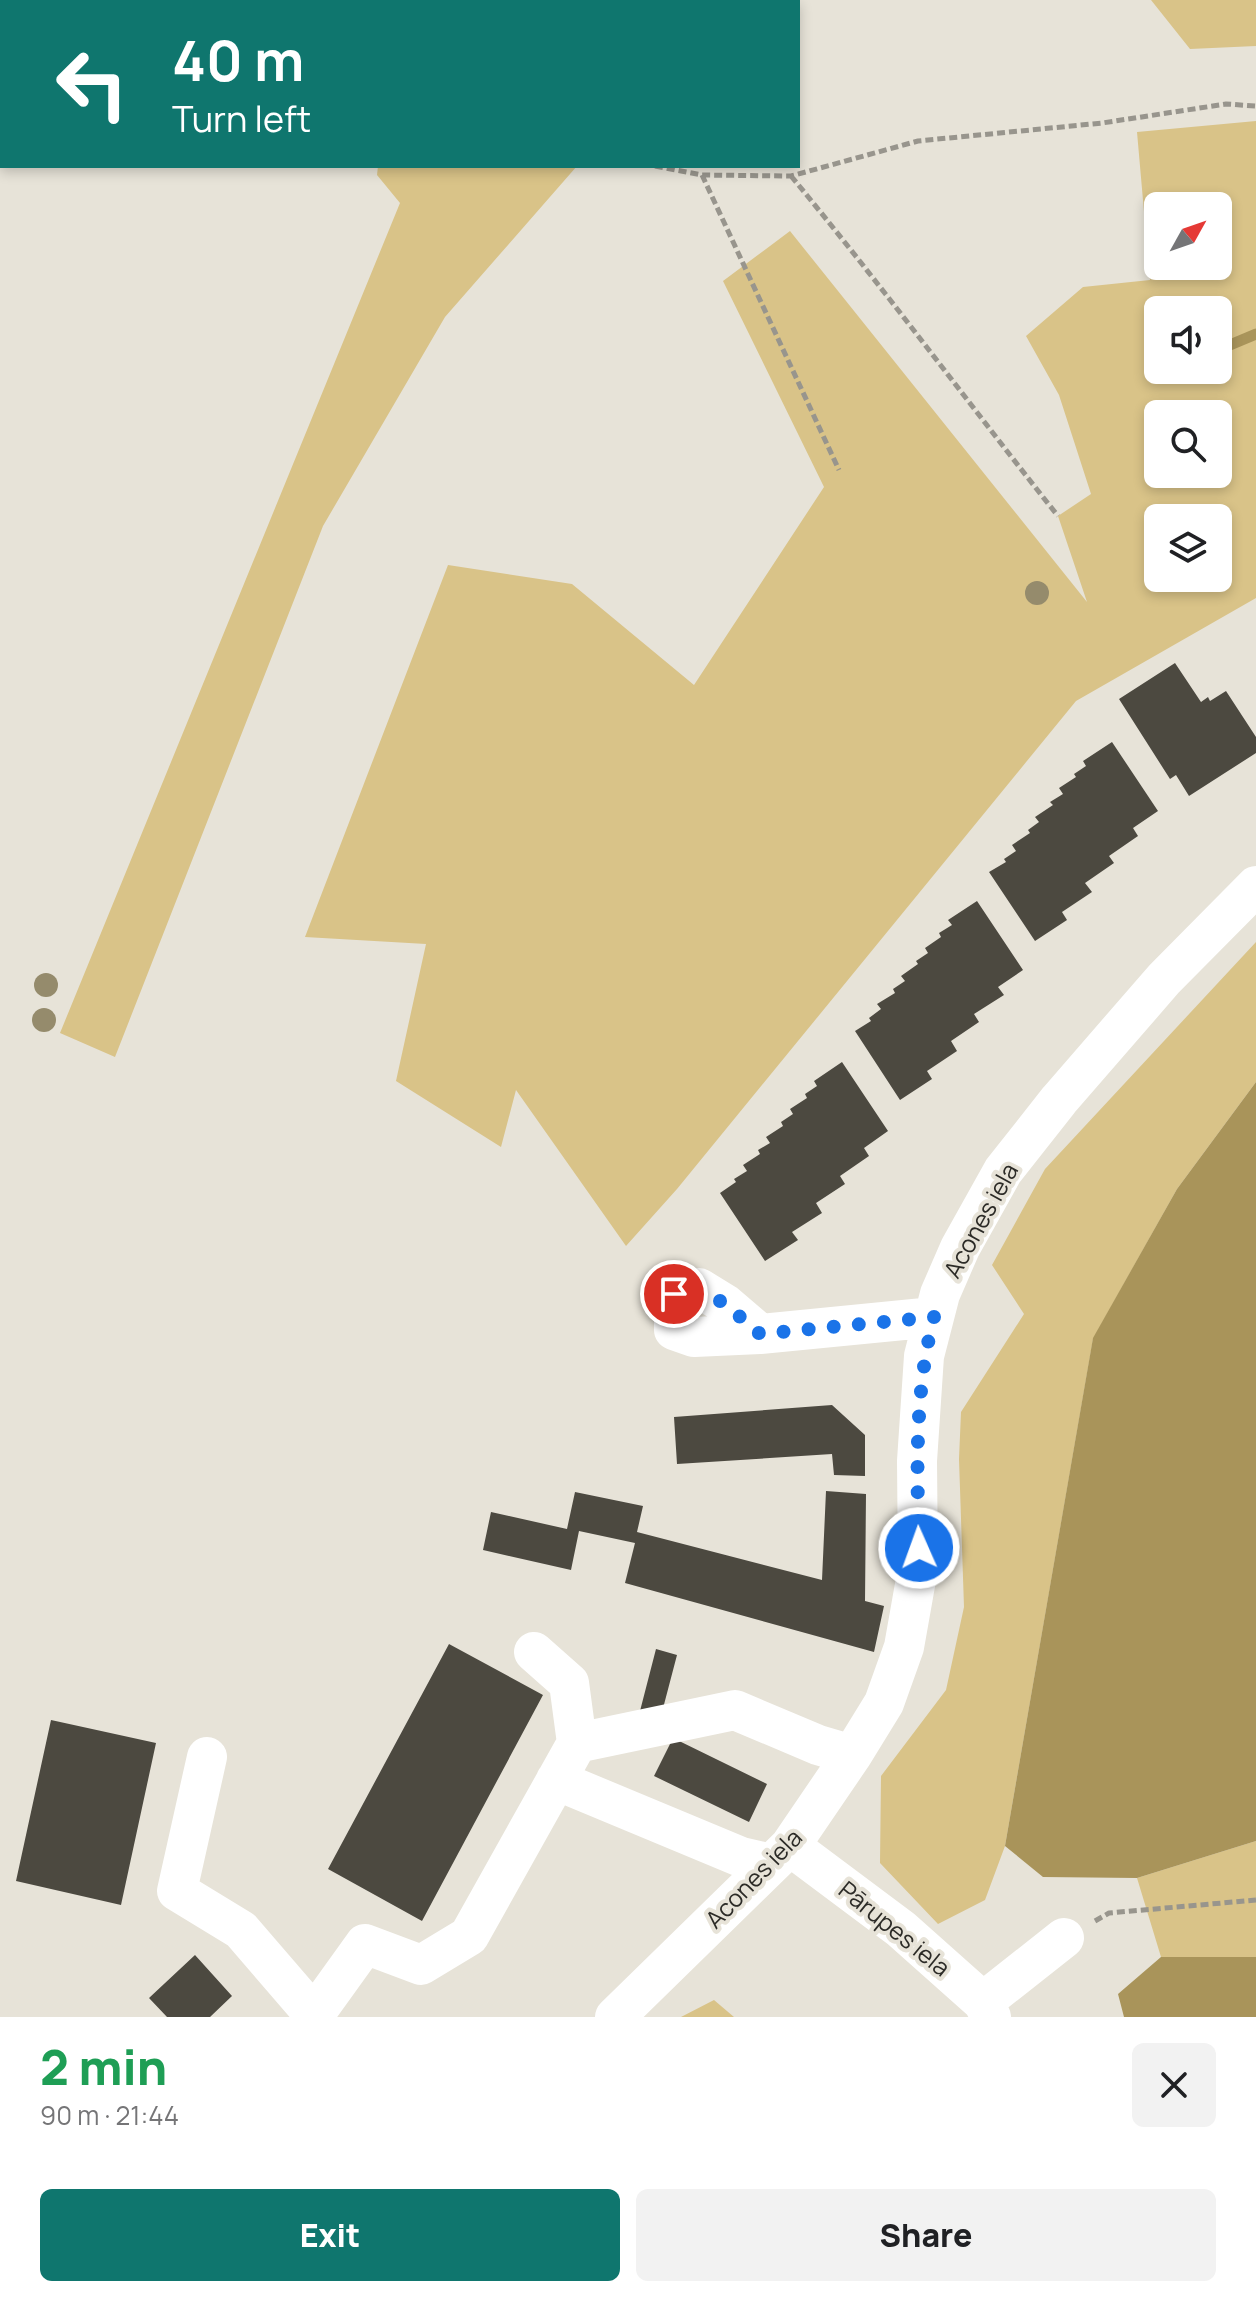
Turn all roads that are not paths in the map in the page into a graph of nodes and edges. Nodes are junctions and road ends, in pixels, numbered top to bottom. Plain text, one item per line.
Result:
1 (1256, 886) edge
2 (934, 1317) junction
3 (760, 1334) dead end
4 (534, 1652) dead end
5 (577, 1743) junction
6 (852, 1755) junction
7 (207, 1757) dead end
8 (556, 1780) junction
9 (781, 1855) junction
10 (1064, 1938) dead end
11 (987, 2009) edge
12 (315, 2016) edge
13 (615, 2017) edge

1 - 2 street, Acones iela
2 - 3 street
2 - 6 street, Acones iela
4 - 5 street
5 - 6 street
5 - 8 street
6 - 9 street, Acones iela
7 - 12 street
8 - 9 street
8 - 12 street
9 - 11 street, Pārupes iela
9 - 13 street, Acones iela
10 - 11 street

